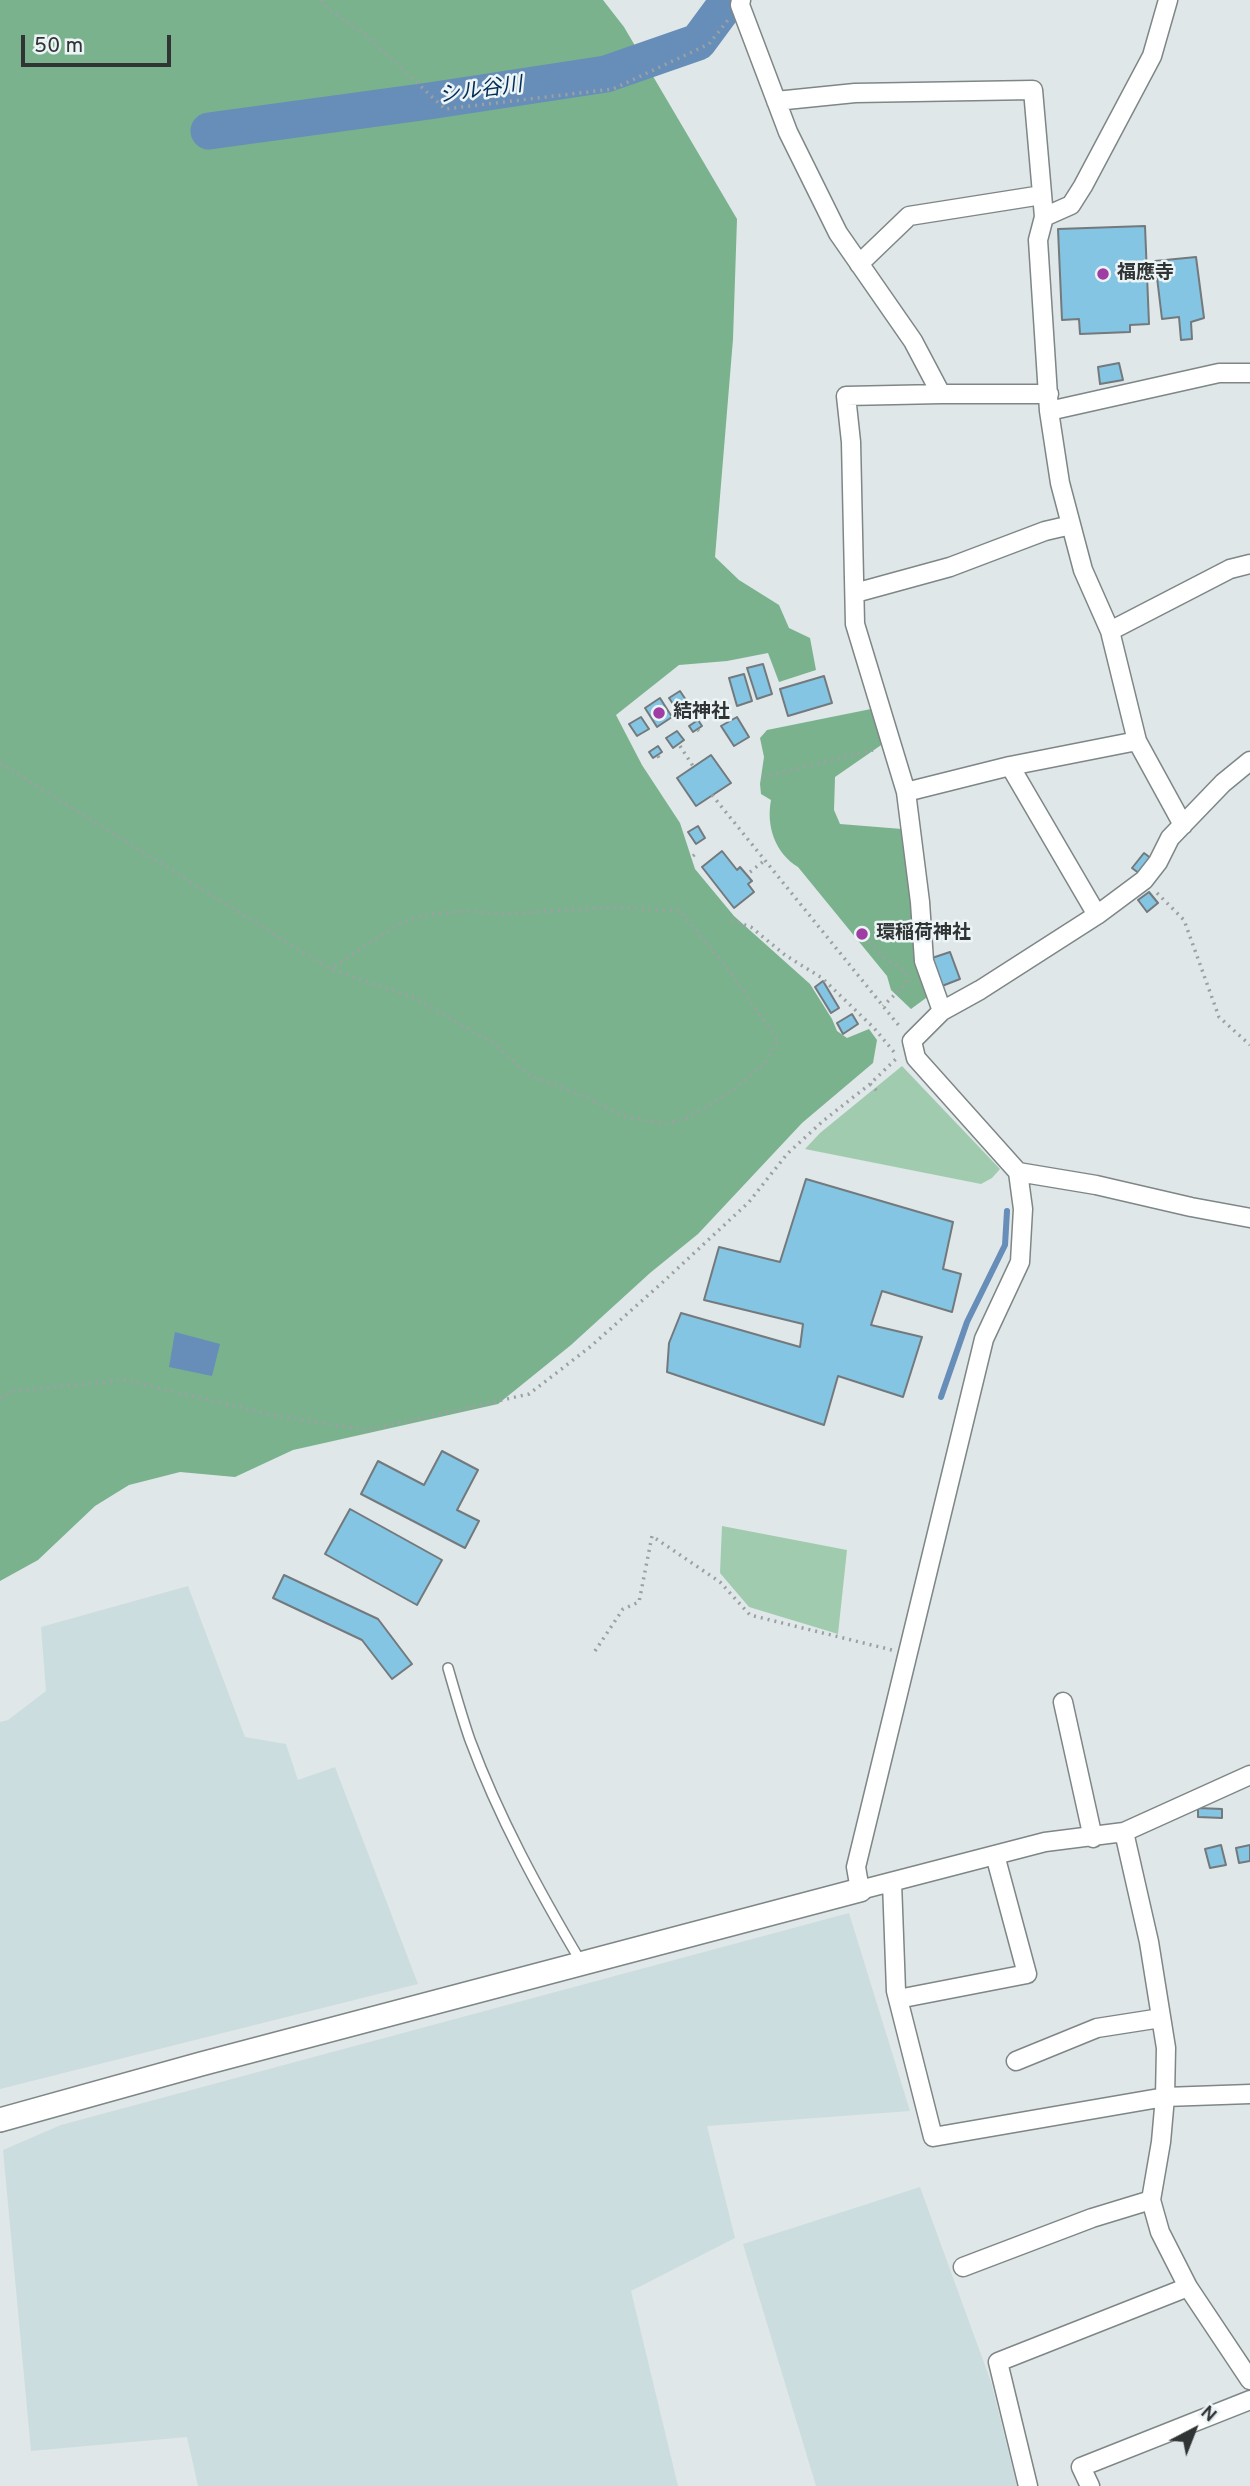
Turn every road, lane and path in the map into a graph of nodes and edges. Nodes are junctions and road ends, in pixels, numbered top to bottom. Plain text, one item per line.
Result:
1 (321, 0) edge
2 (1168, 0) edge
3 (740, 3) edge
4 (776, 101) junction
5 (1042, 195) junction
6 (1044, 218) junction
7 (859, 264) junction
8 (1250, 373) edge
9 (941, 394) junction
10 (1049, 402) junction
11 (1071, 525) junction
12 (1250, 564) edge
13 (855, 593) junction
14 (1110, 631) junction
15 (1137, 741) junction
16 (894, 745) junction
17 (680, 746) dead end
18 (1250, 761) edge
19 (0, 763) edge
20 (693, 766) dead end
21 (1010, 766) junction
22 (763, 777) dead end
23 (906, 792) junction
24 (712, 795) dead end
25 (1183, 825) junction
26 (698, 852) dead end
27 (693, 856) dead end
28 (764, 861) junction
29 (750, 872) dead end
30 (1144, 880) junction
31 (1097, 915) junction
32 (731, 920) dead end
33 (869, 942) dead end
34 (330, 969) junction
35 (883, 1006) junction
36 (942, 1012) junction
37 (906, 1035) junction
38 (1250, 1045) edge
39 (898, 1056) junction
40 (870, 1084) junction
41 (877, 1091) dead end
42 (1018, 1172) junction
43 (1250, 1218) edge
44 (0, 1398) edge
45 (595, 1651) dead end
46 (908, 1654) junction
47 (448, 1668) dead end
48 (1063, 1702) dead end
49 (1250, 1775) edge
50 (1124, 1832) junction
51 (1093, 1838) junction
52 (995, 1855) junction
53 (892, 1882) junction
54 (860, 1890) junction
55 (582, 1964) junction
56 (898, 1999) junction
57 (1161, 2018) junction
58 (1016, 2061) dead end
59 (1250, 2094) edge
60 (1165, 2097) junction
61 (0, 2120) edge
62 (1151, 2200) junction
63 (963, 2267) dead end
64 (1188, 2287) junction
65 (1250, 2380) edge
66 (1250, 2400) edge
67 (1028, 2486) edge
68 (1090, 2486) edge

1 - 3 path
2 - 6 street
3 - 4 street
4 - 5 street
4 - 7 street
5 - 6 street
5 - 7 street
6 - 10 street
7 - 9 street
8 - 10 street
9 - 10 street
9 - 13 street
10 - 11 street
11 - 13 street
11 - 14 street
12 - 14 street
13 - 16 street
14 - 15 street
15 - 21 street
15 - 25 street
16 - 22 path
16 - 23 street
17 - 20 path
18 - 25 street
19 - 34 path
21 - 23 street
21 - 31 street
23 - 36 street
24 - 28 path
25 - 30 street
26 - 27 path
28 - 29 path
28 - 35 path
30 - 31 street
30 - 38 path
31 - 36 street
32 - 39 path
33 - 35 path
34 - 34 path
35 - 37 path
36 - 37 street
37 - 39 path
37 - 42 street
39 - 40 path
40 - 41 path
40 - 44 path
42 - 43 street
42 - 46 street
45 - 46 path
46 - 54 street
47 - 55 lane
48 - 51 street
49 - 50 street
50 - 51 street
50 - 57 street
51 - 52 street
52 - 53 street
52 - 56 street
53 - 54 street
53 - 56 street
54 - 55 street
55 - 61 street
56 - 60 street
57 - 58 street
57 - 60 street
59 - 60 street
60 - 62 street
62 - 63 street
62 - 64 street
64 - 65 street
64 - 67 street
66 - 68 street

